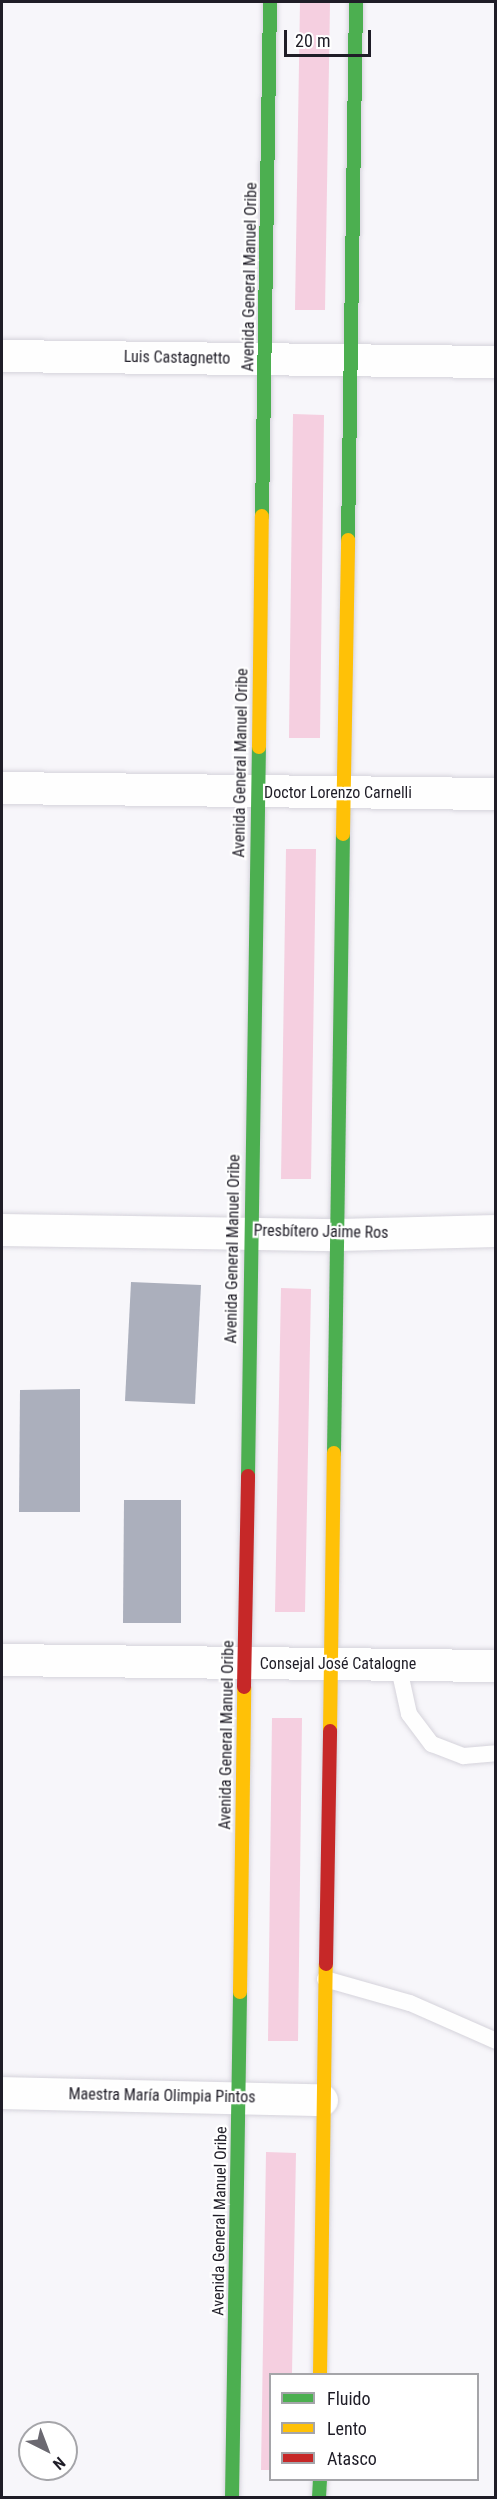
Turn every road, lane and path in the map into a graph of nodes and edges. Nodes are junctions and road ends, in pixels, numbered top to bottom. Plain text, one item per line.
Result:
1 (270, 2) edge
2 (356, 2) edge
3 (2, 356) edge
4 (265, 360) junction
5 (353, 361) junction
6 (495, 362) edge
7 (2, 788) edge
8 (346, 791) junction
9 (258, 793) junction
10 (495, 794) edge
11 (2, 1230) edge
12 (249, 1231) junction
13 (495, 1231) edge
14 (339, 1235) junction
15 (2, 1660) edge
16 (333, 1662) junction
17 (244, 1664) junction
18 (398, 1664) junction
19 (495, 1666) edge
20 (495, 1753) edge
21 (325, 1979) junction
22 (495, 2041) edge
23 (2, 2093) edge
24 (238, 2098) junction
25 (322, 2100) junction
26 (320, 2373) edge
27 (320, 2481) edge
28 (232, 2498) edge
29 (319, 2498) edge

1 - 4 main road, Avenida General Manuel Oribe
2 - 5 main road
3 - 4 street, Luis Castagnetto
4 - 5 street, Luis Castagnetto
4 - 9 main road, Avenida General Manuel Oribe
5 - 6 street, Luis Castagnetto
5 - 8 main road
7 - 9 street, Doctor Lorenzo Carnelli
8 - 9 street, Doctor Lorenzo Carnelli
8 - 10 street, Doctor Lorenzo Carnelli
8 - 14 main road
9 - 12 main road, Avenida General Manuel Oribe
11 - 12 street, Presbítero Jaime Ros
12 - 14 street, Presbítero Jaime Ros
12 - 17 main road, Avenida General Manuel Oribe
13 - 14 street, Presbítero Jaime Ros
14 - 16 main road
15 - 17 street, Consejal José Catalogne
16 - 17 street, Consejal José Catalogne
16 - 18 street, Consejal José Catalogne
16 - 21 main road
17 - 24 main road, Avenida General Manuel Oribe
18 - 19 street, Consejal José Catalogne
18 - 20 lane
21 - 22 lane
21 - 25 main road
23 - 24 street, Maestra María Olimpia Pintos
24 - 25 street, Maestra María Olimpia Pintos
24 - 28 main road, Avenida General Manuel Oribe
25 - 26 main road
27 - 29 main road

